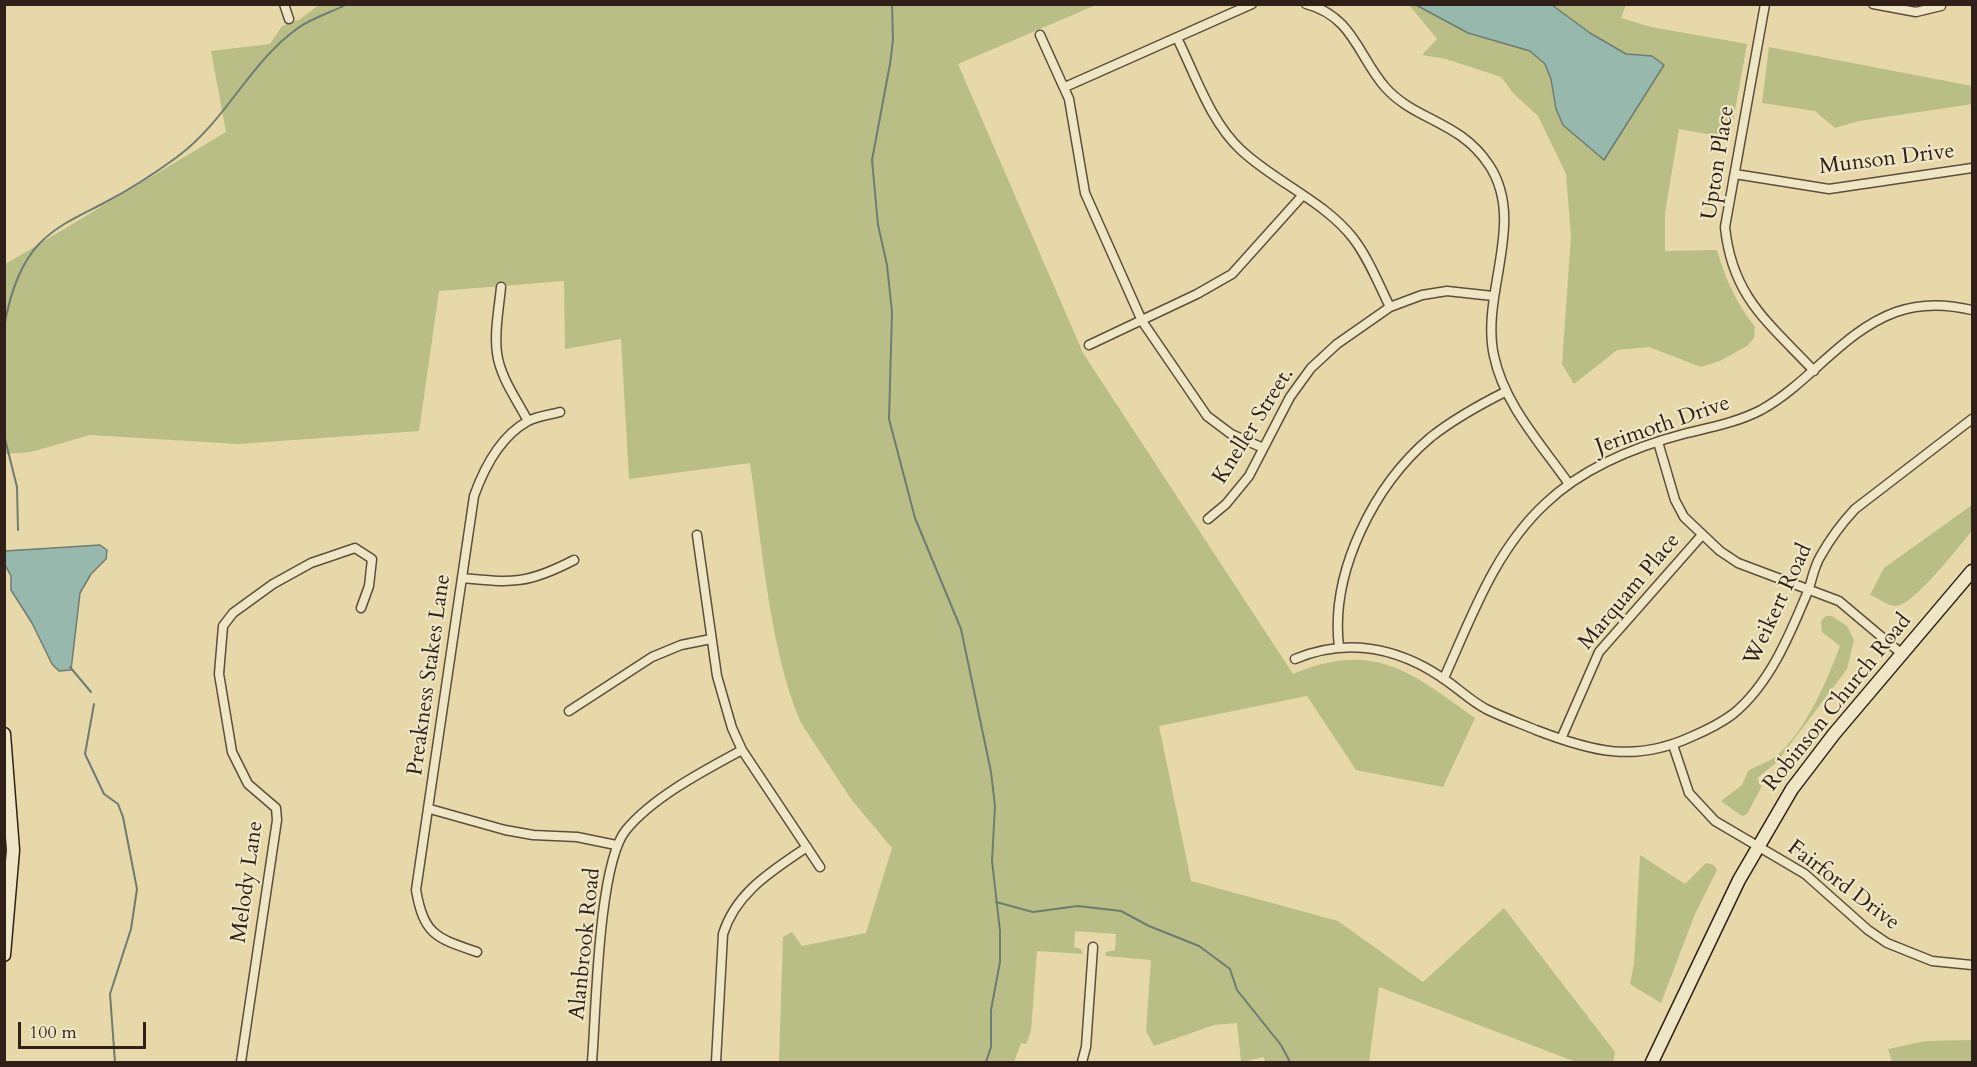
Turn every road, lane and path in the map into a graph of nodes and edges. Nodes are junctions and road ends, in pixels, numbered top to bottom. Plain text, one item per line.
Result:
1 (284, 4) edge
2 (1252, 4) edge
3 (1306, 4) edge
4 (1764, 4) edge
5 (1873, 4) edge
6 (1941, 6) dead end
7 (289, 18) dead end
8 (1040, 35) dead end
9 (1178, 39) junction
10 (1065, 87) junction
11 (1972, 168) edge
12 (1735, 174) junction
13 (1302, 196) junction
14 (501, 287) dead end
15 (1493, 296) junction
16 (1390, 307) junction
17 (1972, 310) edge
18 (1142, 321) junction
19 (1089, 345) dead end
20 (1814, 371) junction
21 (1505, 392) junction
22 (560, 412) dead end
23 (1972, 419) edge
24 (528, 421) junction
25 (1658, 442) junction
26 (1262, 447) junction
27 (1569, 484) junction
28 (1208, 519) dead end
29 (697, 535) dead end
30 (1702, 535) junction
31 (574, 560) dead end
32 (1972, 571) edge
33 (462, 578) junction
34 (1808, 590) junction
35 (361, 608) dead end
36 (711, 639) junction
37 (1339, 647) junction
38 (1902, 654) junction
39 (1295, 659) dead end
40 (1444, 678) junction
41 (569, 711) dead end
42 (4, 734) edge
43 (1561, 739) junction
44 (1673, 745) junction
45 (742, 750) junction
46 (430, 809) junction
47 (616, 845) junction
48 (807, 847) junction
49 (1757, 847) junction
50 (820, 867) dead end
51 (7, 911) edge
52 (1093, 947) dead end
53 (477, 952) dead end
54 (4, 955) edge
55 (1972, 965) edge
56 (241, 1062) edge
57 (592, 1062) edge
58 (716, 1062) edge
59 (1082, 1062) edge
60 (1652, 1062) edge

1 - 7 street
2 - 9 street
3 - 15 street
4 - 12 street, Upton Place
5 - 6 street
8 - 10 street
9 - 10 street
9 - 13 street
10 - 18 street
11 - 12 street, Munson Drive
12 - 20 street, Upton Place
13 - 16 street
13 - 18 street
14 - 24 street
15 - 16 street, Kneller Street.
15 - 21 street
16 - 26 street, Kneller Street.
17 - 20 street, Jerimoth Drive
18 - 19 street
18 - 26 street
20 - 25 street, Jerimoth Drive
21 - 27 street
21 - 37 street
22 - 24 street, Preakness Stakes Lane
23 - 34 street, Weikert Road
24 - 33 street, Preakness Stakes Lane
25 - 27 street, Jerimoth Drive
25 - 30 street
26 - 28 street, Kneller Street.
27 - 40 street, Jerimoth Drive
29 - 36 street
30 - 34 street
30 - 43 street, Marquam Place
31 - 33 street
32 - 38 street, Robinson Church Road
33 - 46 street, Preakness Stakes Lane
34 - 38 street
34 - 44 street, Weikert Road
35 - 56 street, Melody Lane
36 - 41 street
36 - 45 street
37 - 39 street, Weikert Road
37 - 40 street, Weikert Road
38 - 49 street, Robinson Church Road
40 - 43 street, Weikert Road
42 - 51 street
43 - 44 street, Weikert Road
44 - 49 street, Fairford Drive
45 - 47 street, Alanbrook Road
45 - 48 street
46 - 47 street
46 - 53 street, Preakness Stakes Lane
47 - 57 street, Alanbrook Road
48 - 50 street
48 - 58 street
49 - 55 street, Fairford Drive
49 - 60 street, Robinson Church Road
51 - 54 street
52 - 59 street

